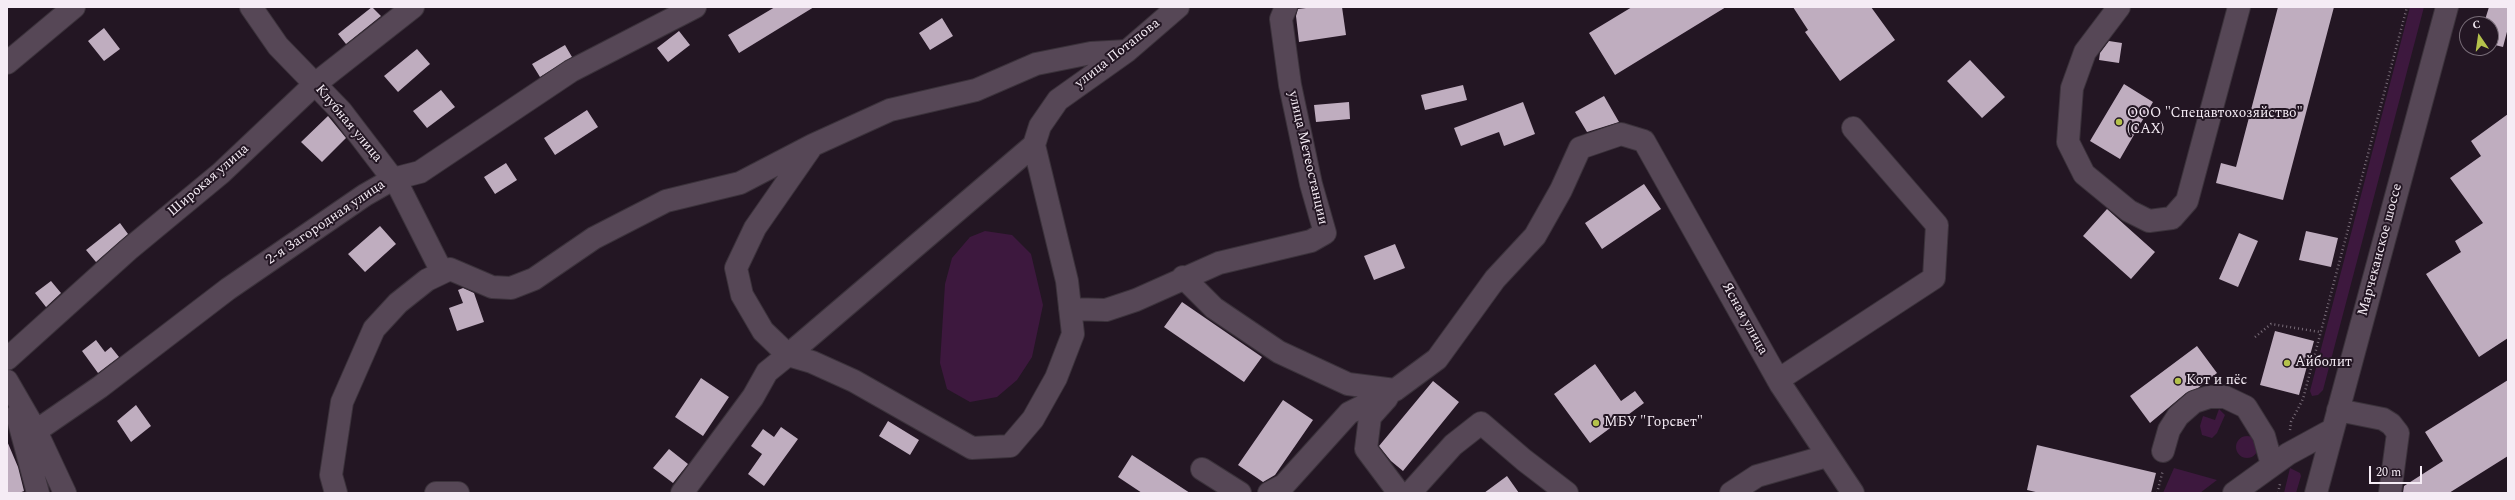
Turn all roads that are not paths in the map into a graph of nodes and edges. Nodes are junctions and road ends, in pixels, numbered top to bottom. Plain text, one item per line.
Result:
1 (74, 7) edge
2 (251, 7) edge
3 (414, 7) edge
4 (695, 7) edge
5 (1178, 7) edge
6 (1286, 7) edge
7 (2120, 7) edge
8 (2239, 7) edge
9 (2447, 7) edge
10 (1127, 51) junction
11 (7, 63) edge
12 (315, 84) junction
13 (1852, 128) dead end
14 (813, 145) junction
15 (1034, 145) junction
16 (393, 179) junction
17 (442, 272) junction
18 (1183, 277) junction
19 (1070, 309) junction
20 (788, 356) junction
21 (7, 359) edge
22 (1778, 380) junction
23 (8, 384) edge
24 (1395, 390) junction
25 (2335, 420) junction
26 (36, 431) junction
27 (1827, 456) junction
28 (2163, 459) road end
29 (2280, 460) junction
30 (1202, 469) dead end
31 (38, 493) edge
32 (65, 493) edge
33 (336, 493) edge
34 (436, 493) edge
35 (458, 493) edge
36 (682, 493) edge
37 (1240, 493) edge
38 (1269, 493) edge
39 (1399, 493) edge
40 (1410, 493) edge
41 (1567, 493) edge
42 (1731, 493) edge
43 (1853, 493) edge
44 (2234, 493) edge
45 (2316, 493) edge
46 (2390, 493) edge

1 - 11 street
2 - 12 street, Клубная улица
3 - 12 street, Широкая улица
4 - 16 street, 2-я Загородная улица
5 - 10 street, улица Потапова
6 - 18 street, улица Метеостанции
7 - 8 street
9 - 25 street, Марчеканское шоссе
10 - 14 street
10 - 15 street, улица Потапова
12 - 16 street, Клубная улица
12 - 21 street, Широкая улица
13 - 22 street
14 - 17 street
14 - 20 street
15 - 19 street
15 - 20 street
16 - 17 street, Клубная улица
16 - 26 street, 2-я Загородная улица
17 - 33 street
18 - 19 street, улица Метеостанции
18 - 24 street
19 - 20 street
20 - 36 street
22 - 24 street, Ясная улица
22 - 27 street, Ясная улица
23 - 26 street
23 - 31 street
24 - 38 street
24 - 39 street
25 - 29 street
25 - 45 street, Марчеканское шоссе
25 - 46 street
26 - 32 street
27 - 42 street
27 - 43 street, Ясная улица
28 - 29 street
29 - 44 street
30 - 37 street
34 - 35 street
40 - 41 street

